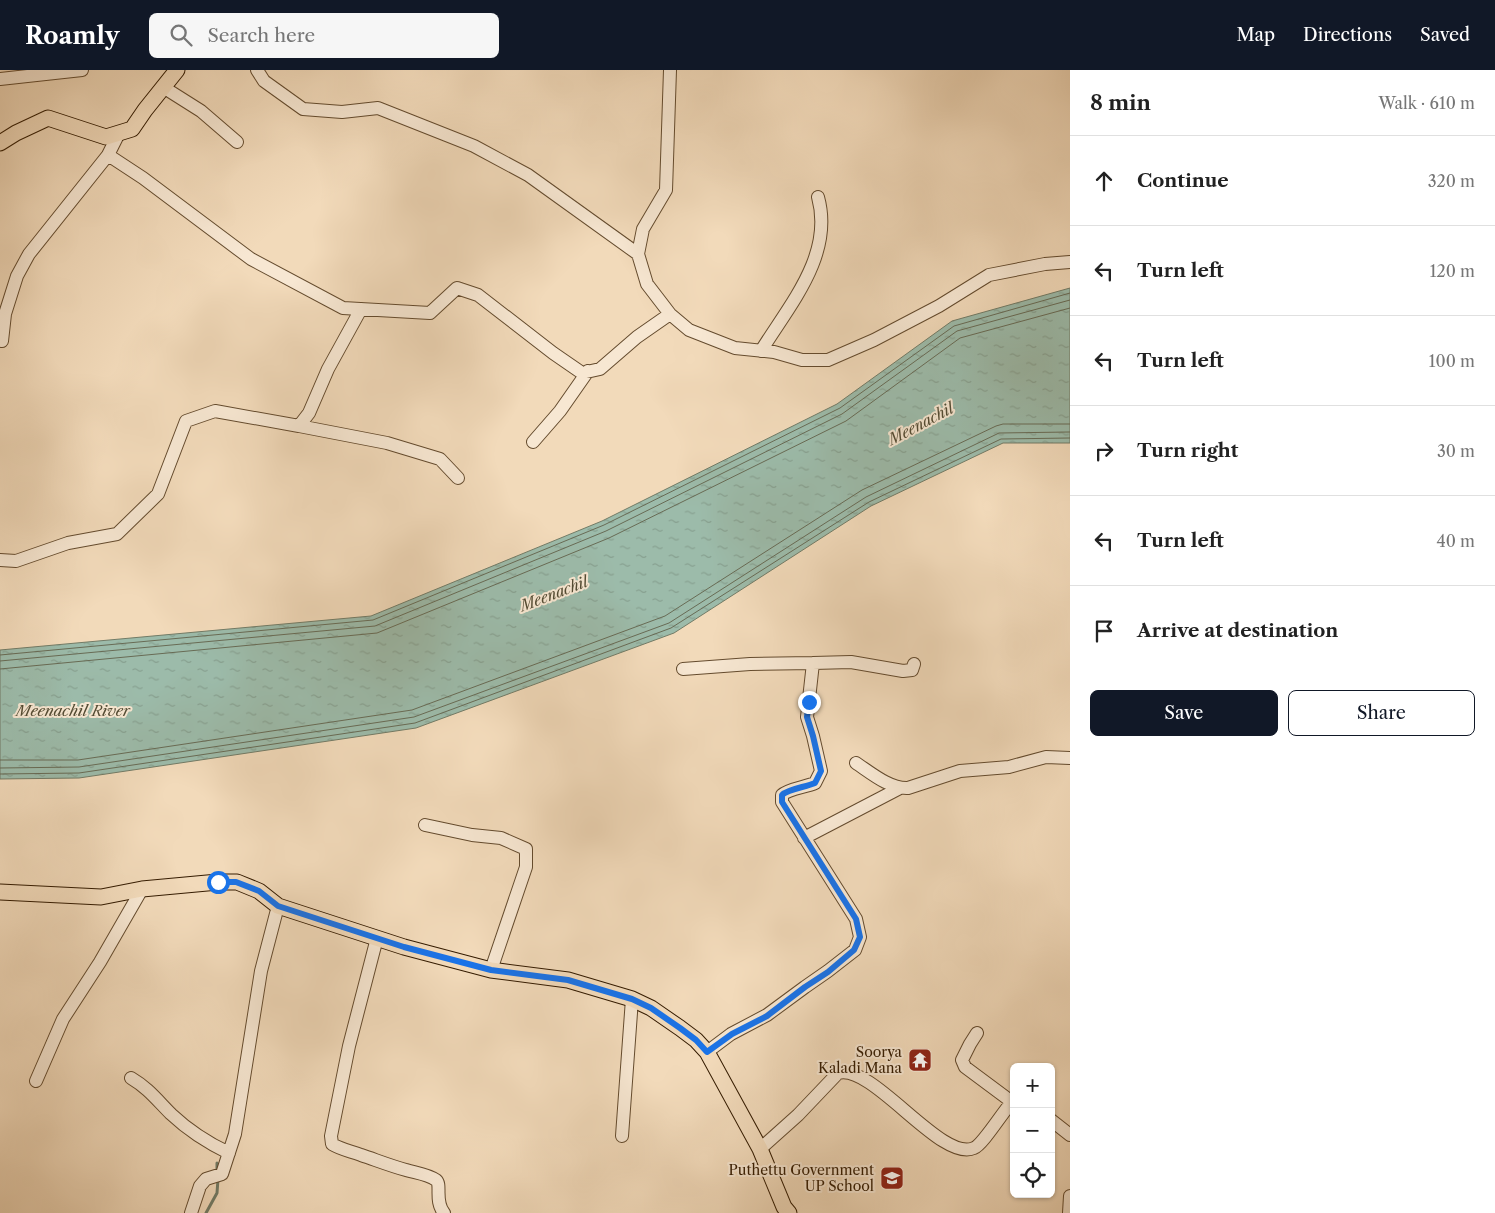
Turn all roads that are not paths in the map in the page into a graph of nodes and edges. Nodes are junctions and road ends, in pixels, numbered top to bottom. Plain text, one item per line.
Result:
1 (82, 70) edge
2 (177, 70) edge
3 (257, 70) edge
4 (670, 70) edge
5 (0, 79) edge
6 (163, 87) junction
7 (119, 133) junction
8 (237, 142) dead end
9 (0, 143) edge
10 (108, 155) junction
11 (818, 197) dead end
12 (638, 254) junction
13 (1070, 262) edge
14 (361, 309) junction
15 (670, 314) junction
16 (2, 341) dead end
17 (760, 350) junction
18 (588, 371) junction
19 (299, 426) junction
20 (533, 442) dead end
21 (458, 478) dead end
22 (0, 560) edge
23 (813, 663) junction
24 (914, 664) dead end
25 (683, 669) dead end
26 (1070, 758) edge
27 (856, 763) dead end
28 (900, 788) junction
29 (425, 825) dead end
30 (804, 838) junction
31 (142, 889) junction
32 (0, 892) edge
33 (278, 906) junction
34 (377, 938) junction
35 (491, 970) junction
36 (632, 999) junction
37 (977, 1034) dead end
38 (707, 1052) junction
39 (131, 1078) dead end
40 (36, 1081) dead end
41 (1010, 1100) edge
42 (1010, 1106) edge
43 (1055, 1123) edge
44 (1070, 1135) edge
45 (622, 1136) dead end
46 (760, 1149) junction
47 (228, 1153) junction
48 (1070, 1196) edge
49 (783, 1211) edge
50 (191, 1213) edge
51 (444, 1213) edge
52 (1069, 1213) edge

1 - 5 street
2 - 6 main road
3 - 12 street
4 - 12 street
6 - 7 main road
6 - 8 street
7 - 9 main road
7 - 10 street
10 - 14 street
10 - 16 street
11 - 17 street
12 - 15 street
13 - 17 street
14 - 18 street
14 - 19 street
15 - 17 street
15 - 18 street
18 - 20 street
19 - 21 street
19 - 22 street
23 - 24 street
23 - 25 street
23 - 30 street
26 - 28 street
27 - 28 street
28 - 30 street
29 - 35 street
30 - 38 street
31 - 32 main road
31 - 33 main road
31 - 40 street
33 - 34 main road
33 - 47 street
34 - 35 main road
34 - 51 street
35 - 36 main road
36 - 38 main road
36 - 45 street
37 - 41 street
38 - 46 main road
39 - 47 street
42 - 46 street
43 - 44 street
46 - 49 main road
47 - 50 street
48 - 52 street

